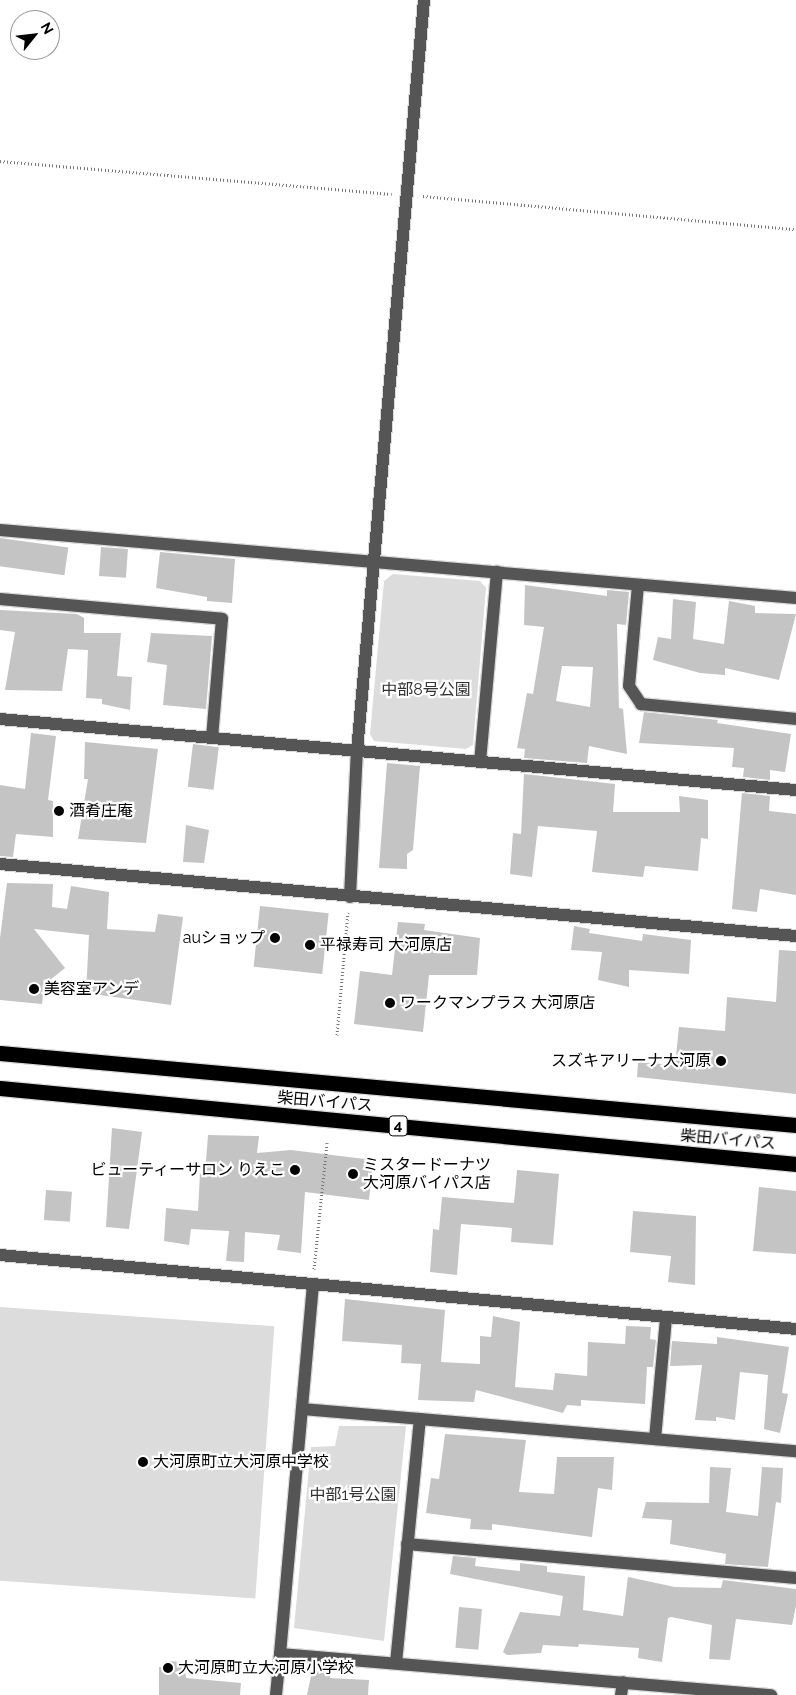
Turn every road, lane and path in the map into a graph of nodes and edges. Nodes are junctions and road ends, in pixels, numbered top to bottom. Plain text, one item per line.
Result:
1 (424, 0) edge
2 (0, 161) edge
3 (407, 195) junction
4 (796, 229) edge
5 (0, 530) edge
6 (375, 562) junction
7 (496, 572) junction
8 (638, 584) junction
9 (796, 598) edge
10 (0, 600) edge
11 (796, 718) edge
12 (0, 719) edge
13 (212, 738) junction
14 (357, 750) junction
15 (480, 762) junction
16 (796, 790) edge
17 (0, 864) edge
18 (350, 897) junction
19 (796, 936) edge
20 (337, 1034) dead end
21 (0, 1053) edge
22 (0, 1088) edge
23 (796, 1125) edge
24 (327, 1143) dead end
25 (796, 1164) edge
26 (0, 1255) edge
27 (313, 1286) junction
28 (666, 1318) junction
29 (796, 1329) edge
30 (302, 1409) junction
31 (420, 1419) junction
32 (655, 1439) junction
33 (796, 1451) edge
34 (408, 1544) junction
35 (796, 1578) edge
36 (280, 1654) junction
37 (396, 1663) junction
38 (622, 1689) edge
39 (276, 1695) edge
40 (771, 1695) edge

1 - 3 street
2 - 3 path
3 - 4 path
3 - 6 street
5 - 6 street
6 - 7 street
6 - 14 street
7 - 8 street
7 - 15 street
8 - 9 street
8 - 11 street
10 - 13 street
12 - 13 street
13 - 14 street
14 - 15 street
14 - 18 street
15 - 16 street
17 - 18 street
18 - 19 street
18 - 20 path
21 - 23 highway, 柴田バイパス
22 - 25 highway, 柴田バイパス / 4
24 - 27 path
26 - 27 street
27 - 28 street
27 - 30 street
28 - 29 street
28 - 32 street
30 - 31 street
30 - 36 street
31 - 32 street
31 - 34 street
32 - 33 street
34 - 35 street
34 - 37 street
36 - 37 street
36 - 39 street
37 - 38 street
38 - 40 street

